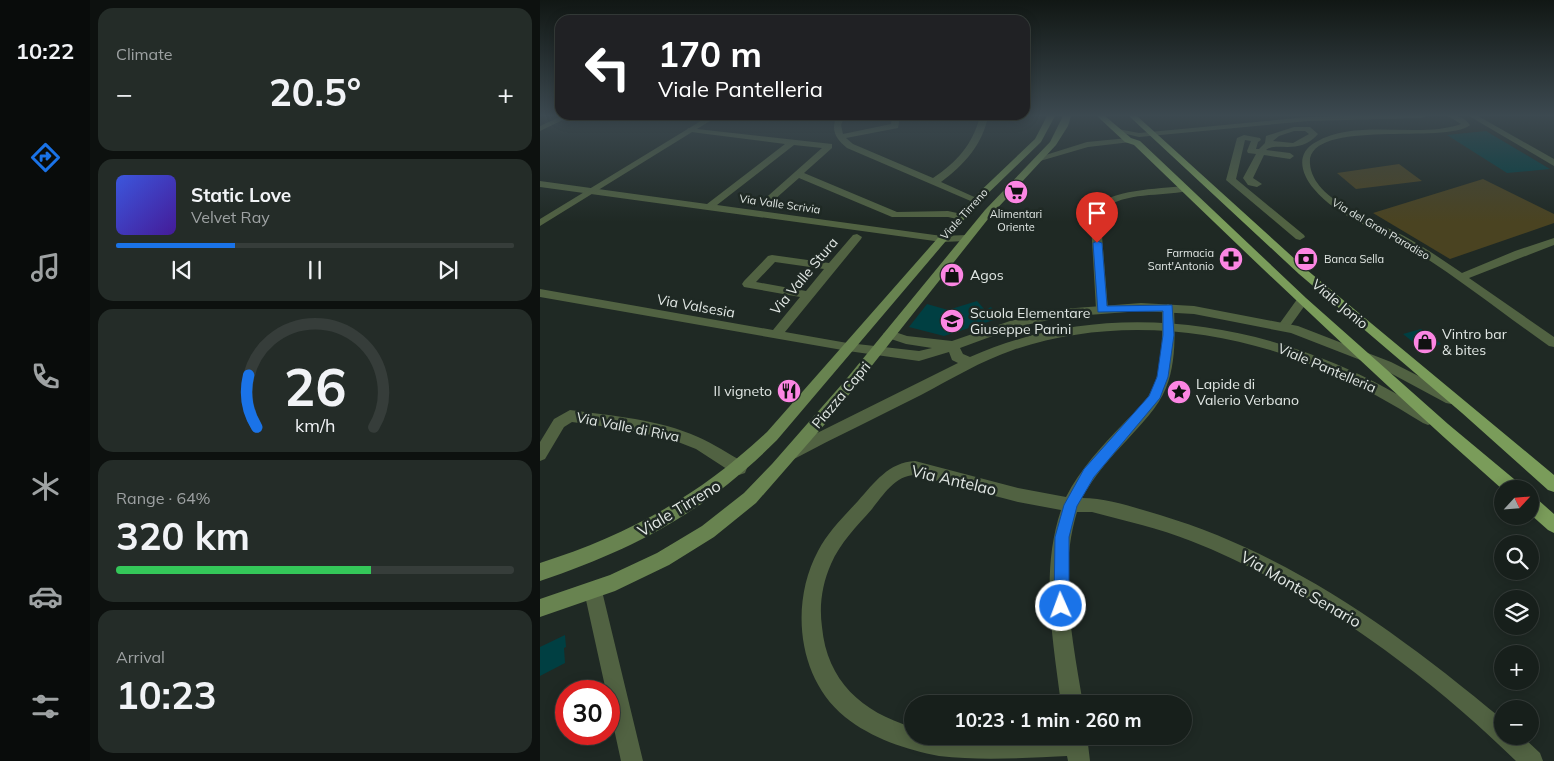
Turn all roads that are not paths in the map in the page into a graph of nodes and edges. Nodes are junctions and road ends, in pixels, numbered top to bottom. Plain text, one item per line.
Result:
1 (656, 152) edge
2 (780, 152) edge
3 (823, 152) edge
4 (861, 152) edge
5 (968, 152) edge
6 (1026, 152) edge
7 (1046, 152) edge
8 (1063, 152) edge
9 (1143, 152) edge
10 (1172, 152) edge
11 (1236, 152) edge
12 (1251, 152) edge
13 (1309, 152) edge
14 (1532, 152) edge
15 (1262, 153) junction
16 (1290, 156) dead end
17 (1040, 158) junction
18 (1554, 163) edge
19 (798, 174) junction
20 (934, 182) junction
21 (540, 184) edge
22 (1257, 184) dead end
23 (1184, 188) junction
24 (591, 191) junction
25 (976, 200) junction
26 (763, 205) dead end
27 (710, 206) junction
28 (962, 217) junction
29 (540, 223) edge
30 (857, 237) dead end
31 (1300, 237) dead end
32 (967, 238) junction
33 (942, 239) junction
34 (1552, 241) edge
35 (831, 267) junction
36 (1461, 277) junction
37 (540, 293) edge
38 (808, 295) junction
39 (1302, 301) junction
40 (1168, 308) junction
41 (1102, 309) junction
42 (1169, 326) junction
43 (1284, 326) junction
44 (775, 334) junction
45 (889, 334) junction
46 (1554, 343) edge
47 (953, 346) junction
48 (848, 347) junction
49 (877, 350) junction
50 (930, 354) junction
51 (1362, 355) junction
52 (970, 364) junction
53 (948, 374) junction
54 (795, 409) joint
55 (1467, 409) junction
56 (1443, 428) junction
57 (790, 454) junction
58 (540, 455) edge
59 (739, 468) junction
60 (1504, 480) edge
61 (1554, 486) edge
62 (1070, 505) junction
63 (1539, 511) edge
64 (1552, 522) edge
65 (540, 572) edge
66 (593, 591) junction
67 (540, 608) edge
68 (1071, 695) edge
69 (1494, 727) edge
70 (1515, 745) edge
71 (1077, 747) edge
72 (632, 761) edge
73 (1532, 761) edge

1 - 24 street
2 - 27 street
3 - 19 street
4 - 20 street
5 - 20 street
6 - 25 main road, Viale Tirreno
7 - 17 main road, Viale Tirreno
8 - 17 street
9 - 23 main road, Viale Jonio
10 - 55 main road, Viale Jonio
11 - 31 street
12 - 15 street
13 - 36 street, Via del Gran Paradiso
14 - 18 street
15 - 16 street
15 - 22 street
17 - 32 main road, Viale Tirreno
19 - 26 street
19 - 28 street
20 - 25 street
21 - 24 street, Via Valle Scrivia
23 - 39 main road, Viale Jonio
23 - 41 street
24 - 27 street, Via Valle Scrivia
24 - 29 street
25 - 28 main road, Viale Tirreno
27 - 33 street, Via Valle Scrivia
28 - 33 main road, Viale Tirreno
30 - 35 street, Via Valle Stura
32 - 33 street, Via Valle Scrivia
32 - 45 main road, Viale Tirreno
33 - 48 main road, Viale Tirreno
34 - 36 street
35 - 38 street, Via Valle Stura
35 - 38 street
36 - 46 street, Via del Gran Paradiso
37 - 44 street, Via Valsesia
38 - 44 street, Via Valle Stura
39 - 43 street, Viale Pantelleria
39 - 51 main road, Viale Jonio
40 - 41 street, Viale Pantelleria
40 - 42 street
40 - 43 street, Viale Pantelleria
41 - 47 street, Viale Pantelleria
42 - 52 street, Viale Pantelleria
42 - 56 street, Viale Pantelleria
42 - 62 street
43 - 51 street, Viale Pantelleria
44 - 48 street, Via Valsesia
45 - 47 street, Viale Pantelleria
45 - 49 main road, Piazza Capri
47 - 50 street, Viale Pantelleria
47 - 52 street
48 - 49 street, Via Valsesia
48 - 54 main road, Piazza Capri
49 - 50 street, Viale Pantelleria
49 - 57 main road, Piazza Capri
50 - 53 street
51 - 55 street, Viale Pantelleria
51 - 56 main road, Viale Jonio
52 - 53 street, Viale Pantelleria
53 - 57 street, Viale Pantelleria
54 - 59 main road, Viale Tirreno
55 - 61 main road, Viale Jonio
56 - 60 main road, Viale Jonio
57 - 66 main road
58 - 59 street, Via Valle di Riva
59 - 65 main road, Viale Tirreno
62 - 68 street
62 - 69 street, Via Monte Senario
62 - 71 street, Via Antelao
63 - 64 main road
66 - 67 main road
66 - 72 street
70 - 73 street

